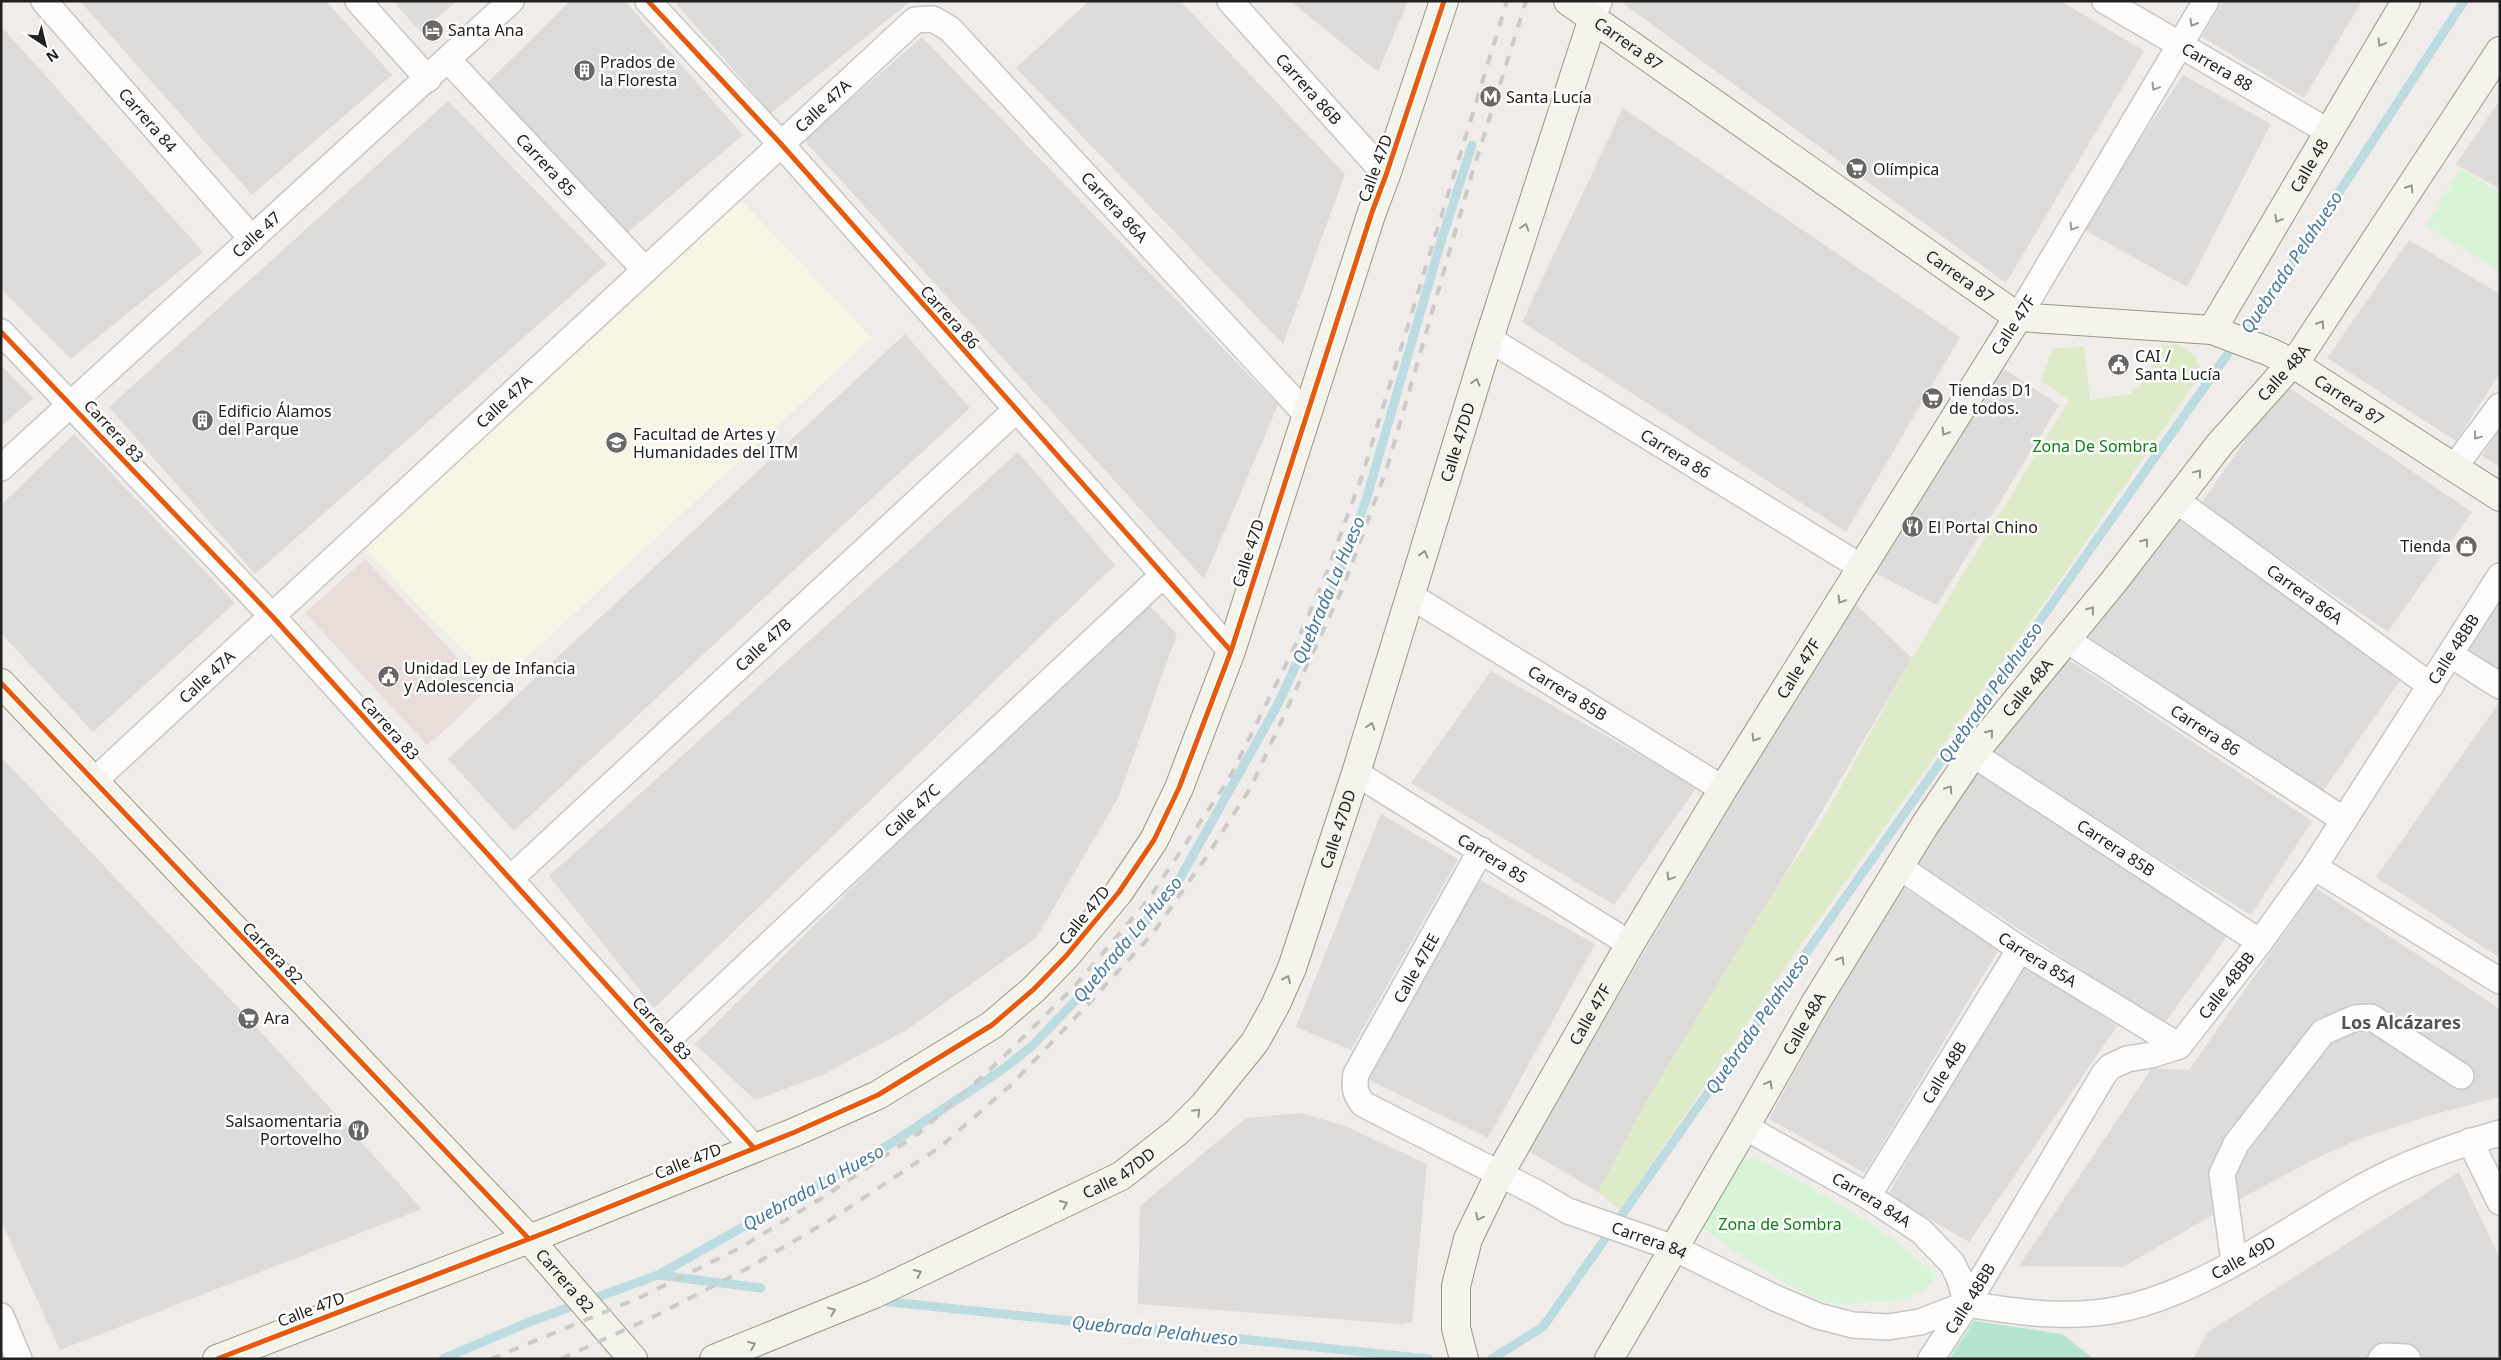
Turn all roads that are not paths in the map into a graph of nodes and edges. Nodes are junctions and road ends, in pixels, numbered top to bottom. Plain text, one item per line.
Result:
1 (44, 1) edge
2 (358, 1) edge
3 (511, 1) edge
4 (648, 1) edge
5 (1230, 1) edge
6 (1444, 1) edge
7 (1568, 1) edge
8 (2104, 1) edge
9 (2206, 1) edge
10 (2406, 1) edge
11 (1596, 10) edge
12 (915, 20) joint
13 (2180, 45) junction
14 (2500, 51) edge
15 (449, 61) junction
16 (428, 80) junction
17 (2329, 132) junction
18 (780, 144) junction
19 (1386, 175) junction
20 (252, 239) junction
21 (645, 270) junction
22 (2018, 317) junction
23 (1, 332) edge
24 (2220, 333) junction
25 (1489, 339) junction
26 (2281, 358) junction
27 (72, 405) junction
28 (2500, 406) edge
29 (1016, 410) junction
30 (1306, 414) junction
31 (2455, 466) junction
32 (1, 468) edge
33 (2500, 497) edge
34 (2177, 501) junction
35 (1861, 567) junction
36 (1163, 575) junction
37 (2500, 576) edge
38 (1411, 596) junction
39 (272, 616) junction
40 (2067, 640) junction
41 (1231, 651) junction
42 (2451, 655) junction
43 (1, 683) edge
44 (2431, 686) junction
45 (2500, 686) edge
46 (1973, 754) junction
47 (1356, 773) junction
48 (93, 782) junction
49 (1723, 790) junction
50 (2344, 820) junction
51 (1481, 850) junction
52 (1898, 866) junction
53 (2314, 867) junction
54 (510, 879) junction
55 (2260, 942) junction
56 (1630, 944) junction
57 (2020, 949) junction
58 (2500, 980) edge
59 (661, 1046) junction
60 (2179, 1046) junction
61 (2461, 1076) dead end
62 (1354, 1086) joint
63 (1745, 1127) junction
64 (2500, 1133) edge
65 (2470, 1141) junction
66 (753, 1147) junction
67 (1500, 1173) junction
68 (1868, 1196) junction
69 (2500, 1202) edge
70 (529, 1239) junction
71 (1674, 1248) junction
72 (2234, 1262) junction
73 (1966, 1304) junction
74 (1, 1316) edge
75 (626, 1351) edge
76 (1463, 1357) edge
77 (19, 1359) edge
78 (218, 1359) edge
79 (714, 1359) edge
80 (1609, 1359) edge
81 (1931, 1359) edge
82 (2381, 1359) edge
83 (2408, 1359) edge

1 - 20 street, Carrera 84
2 - 16 street
3 - 15 street, Calle 47
4 - 18 street, Carrera 86
5 - 19 street, Carrera 86B
6 - 19 street, Calle 47D
7 - 11 street, Carrera 87
8 - 13 street, Carrera 88
9 -> 13 street, Calle 47F
10 -> 17 street, Calle 48
11 - 22 street, Carrera 87
25 -> 11 street, Calle 47DD
12 - 18 street, Calle 47A
12 - 30 street, Carrera 86A
13 - 17 street, Carrera 88
13 -> 22 street, Calle 47F
26 -> 14 street, Calle 48A
15 - 16 street, Calle 47
15 - 21 street, Carrera 85
16 - 20 street, Calle 47
17 -> 24 street, Calle 48
18 - 21 street, Calle 47A
18 - 29 street, Carrera 86
19 - 30 street, Calle 47D
20 - 27 street, Calle 47
21 - 39 street, Calle 47A
22 - 24 street, Carrera 87
22 -> 35 street, Calle 47F
23 - 27 street, Carrera 83
24 - 26 street, Carrera 87
25 - 35 street, Carrera 86
38 -> 25 street, Calle 47DD
26 - 31 street, Carrera 87
34 -> 26 street, Calle 48A
27 - 32 street, Calle 47
27 - 39 street, Carrera 83
28 -> 31 street
29 - 36 street, Carrera 86
29 - 54 street, Calle 47B
30 - 41 street, Calle 47D
31 - 33 street, Carrera 87
40 -> 34 street, Calle 48A
34 - 44 street, Carrera 86A
35 -> 49 street, Calle 47F
36 - 41 street, Carrera 86
36 - 59 street, Calle 47C
37 - 42 street, Calle 48BB
47 -> 38 street, Calle 47DD
38 - 49 street, Carrera 85B
39 - 48 street, Calle 47A
39 - 54 street, Carrera 83
46 -> 40 street, Calle 48A
40 - 50 street, Carrera 86
41 - 66 street, Calle 47D
42 - 44 street, Calle 48BB
42 - 45 street
43 - 48 street, Carrera 82
44 - 50 street, Calle 48BB
52 -> 46 street, Calle 48A
46 - 55 street, Carrera 85B
47 - 51 street, Carrera 85
79 -> 47 street, Calle 47DD
48 - 70 street, Carrera 82
49 -> 56 street, Calle 47F
50 - 53 street, Calle 48BB
51 - 56 street, Carrera 85
51 - 62 street, Calle 47EE
52 - 57 street, Carrera 85A
63 -> 52 street, Calle 48A
53 - 55 street, Calle 48BB
53 - 58 street
54 - 59 street, Carrera 83
55 - 60 street, Calle 48BB
56 - 67 street, Calle 47F
57 - 60 street, Carrera 85A
57 - 68 street, Calle 48B
59 - 66 street, Carrera 83
60 - 73 street, Calle 48BB
61 - 72 street
62 - 67 street, Carrera 84
63 - 68 street, Carrera 84A
63 - 71 street, Calle 48A
64 - 65 street, Calle 49D
65 - 69 street
65 - 72 street, Calle 49D
66 - 70 street, Calle 47D
67 - 71 street, Carrera 84
67 -> 76 street, Calle 47F
68 - 73 street, Carrera 84A
70 - 75 street, Carrera 82
70 - 78 street, Calle 47D
71 - 73 street, Carrera 84
71 - 80 street, Calle 48A
72 - 73 street, Calle 49D
73 - 81 street, Calle 48BB
74 - 77 street
82 - 83 street

